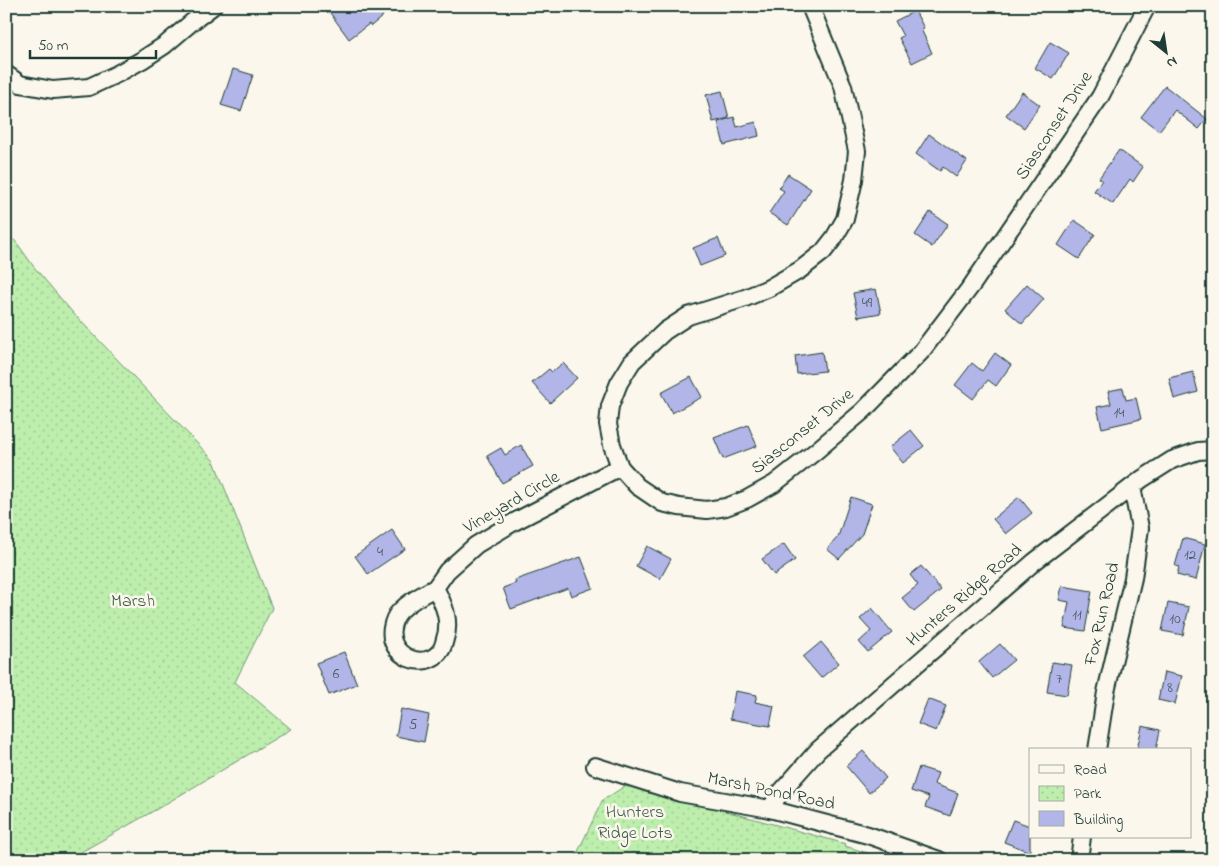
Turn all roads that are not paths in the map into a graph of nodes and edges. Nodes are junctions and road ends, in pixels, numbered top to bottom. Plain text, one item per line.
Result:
1 (213, 6) edge
2 (810, 6) edge
3 (1147, 6) edge
4 (6, 74) edge
5 (1213, 450) edge
6 (620, 467) junction
7 (1132, 488) junction
8 (435, 588) dead end
9 (1096, 748) edge
10 (595, 766) dead end
11 (770, 809) junction
12 (1082, 838) edge
13 (938, 860) edge
14 (1079, 860) edge

1 - 4 street
2 - 6 street, Siasconset Drive
3 - 6 street, Siasconset Drive
5 - 7 street, Hunters Ridge Road
6 - 8 street, Vineyard Circle
7 - 9 street, Fox Run Road
7 - 11 street, Hunters Ridge Road
10 - 11 street, Marsh Pond Road
11 - 13 street, Marsh Pond Road
12 - 14 street

